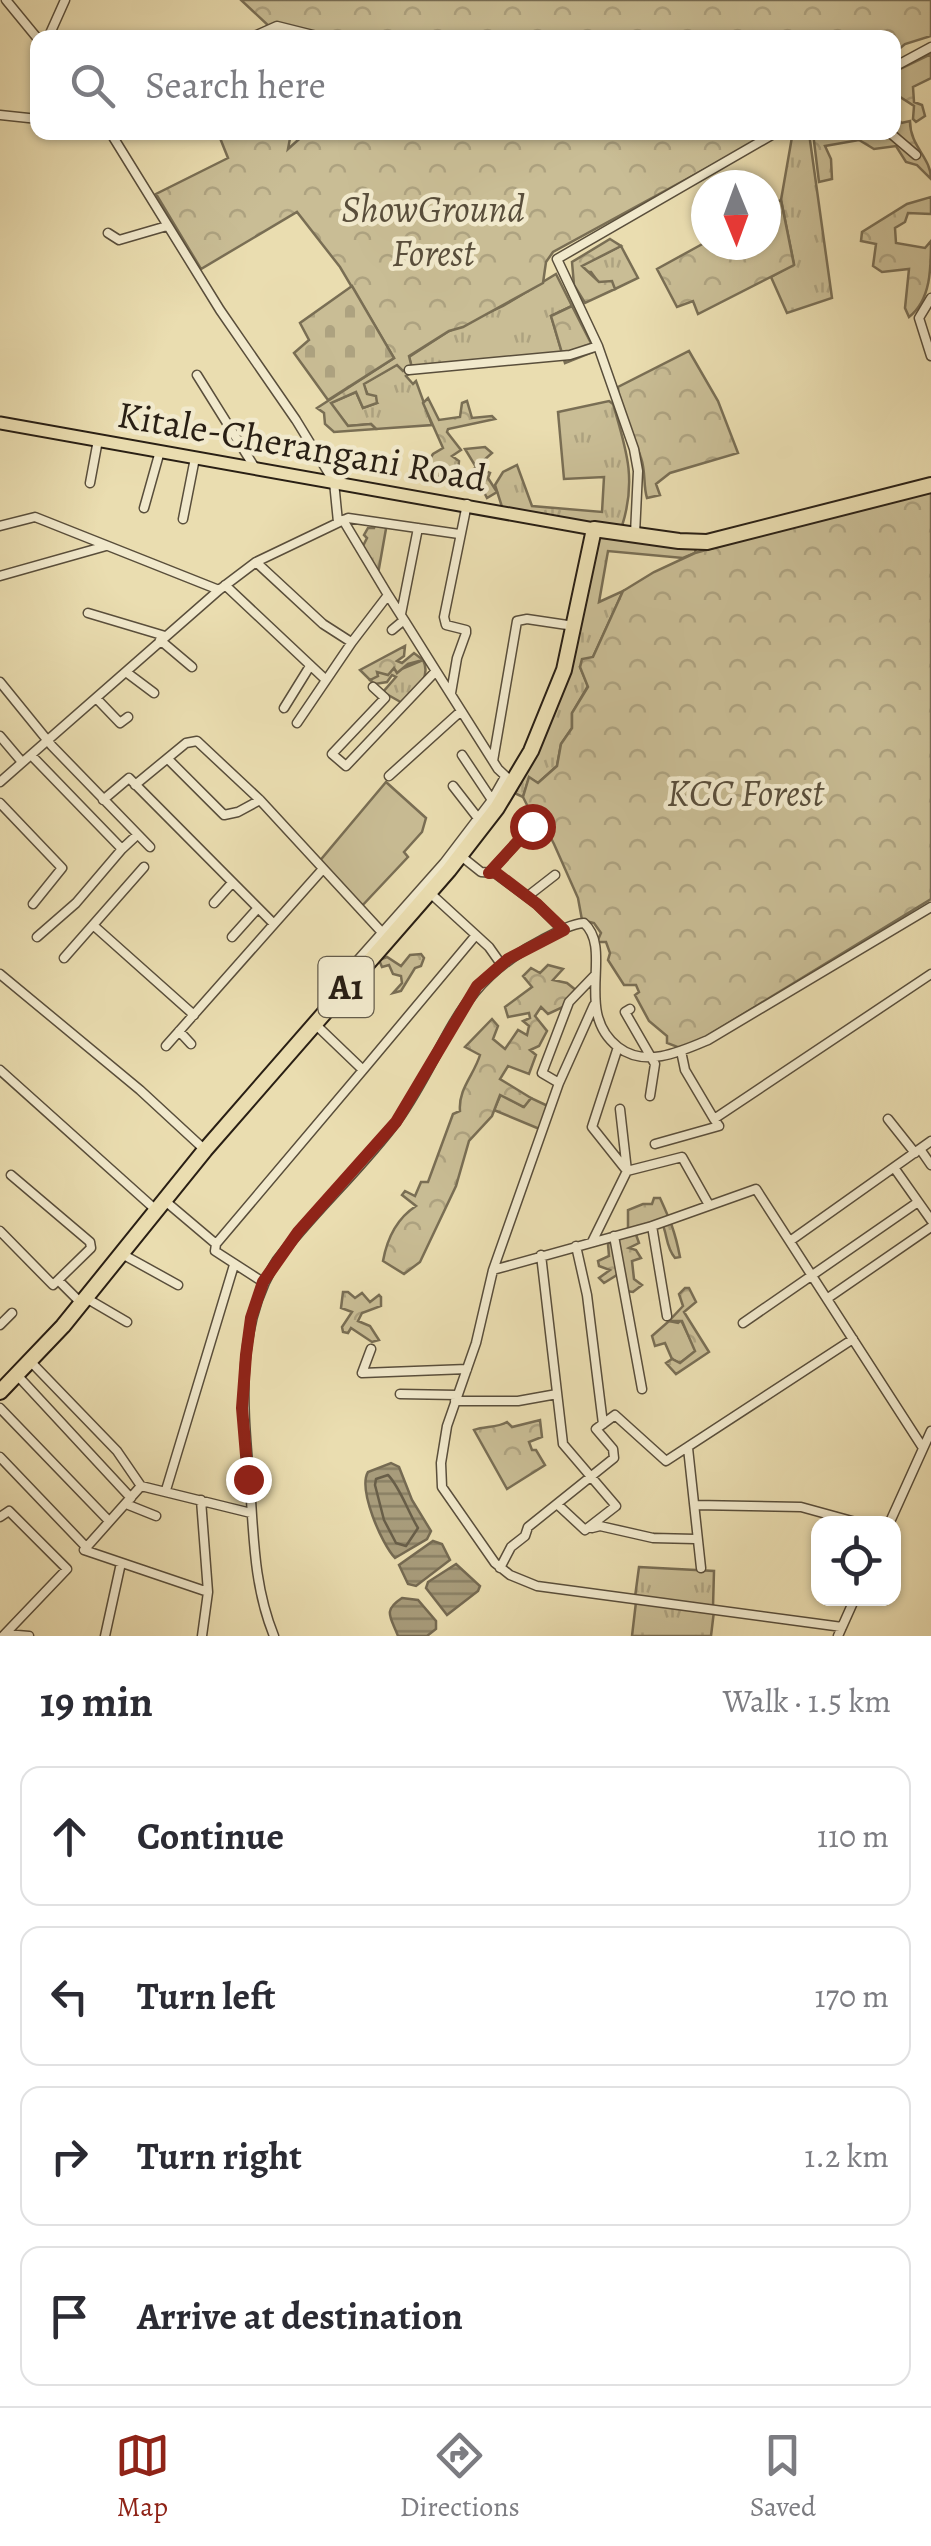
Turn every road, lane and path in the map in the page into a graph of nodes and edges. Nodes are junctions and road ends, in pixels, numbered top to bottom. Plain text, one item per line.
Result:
1 (6, 0) edge
2 (64, 0) edge
3 (31, 30) edge
4 (51, 30) edge
5 (268, 30) edge
6 (293, 30) edge
7 (931, 47) edge
8 (901, 63) edge
9 (0, 114) edge
10 (30, 119) edge
11 (117, 140) edge
12 (762, 140) edge
13 (898, 140) edge
14 (916, 155) dead end
15 (167, 226) junction
16 (108, 233) dead end
17 (931, 298) edge
18 (928, 312) edge
19 (598, 346) junction
20 (931, 356) edge
21 (409, 370) dead end
22 (197, 374) dead end
23 (0, 423) edge
24 (98, 440) junction
25 (160, 451) junction
26 (195, 458) junction
27 (255, 468) junction
28 (334, 482) junction
29 (90, 483) dead end
30 (931, 486) edge
31 (466, 504) junction
32 (144, 508) dead end
33 (182, 519) dead end
34 (340, 521) junction
35 (0, 526) edge
36 (418, 528) junction
37 (594, 529) junction
38 (355, 533) dead end
39 (629, 533) junction
40 (459, 534) junction
41 (106, 546) junction
42 (360, 548) junction
43 (256, 562) junction
44 (0, 576) edge
45 (222, 587) junction
46 (388, 596) junction
47 (88, 613) dead end
48 (403, 617) junction
49 (575, 626) junction
50 (392, 630) dead end
51 (163, 638) junction
52 (351, 642) junction
53 (192, 666) dead end
54 (310, 666) junction
55 (436, 670) junction
56 (126, 672) junction
57 (326, 680) junction
58 (0, 682) edge
59 (373, 687) dead end
60 (154, 693) dead end
61 (451, 693) junction
62 (96, 698) junction
63 (284, 708) dead end
64 (462, 711) junction
65 (128, 717) dead end
66 (297, 724) dead end
67 (0, 736) edge
68 (48, 740) junction
69 (31, 755) junction
70 (462, 755) dead end
71 (168, 759) junction
72 (493, 761) junction
73 (22, 762) junction
74 (389, 776) dead end
75 (509, 779) junction
76 (0, 782) edge
77 (135, 785) junction
78 (454, 786) dead end
79 (103, 800) junction
80 (260, 800) junction
81 (492, 800) junction
82 (0, 802) edge
83 (482, 823) junction
84 (532, 826) dead end
85 (137, 835) junction
86 (150, 848) dead end
87 (122, 849) junction
88 (461, 856) junction
89 (144, 867) dead end
90 (322, 870) junction
91 (489, 873) junction
92 (555, 875) dead end
93 (232, 883) junction
94 (430, 892) junction
95 (528, 896) junction
96 (214, 903) dead end
97 (33, 904) dead end
98 (931, 906) edge
99 (258, 908) junction
100 (274, 924) junction
101 (94, 925) junction
102 (564, 930) junction
103 (386, 936) junction
104 (476, 936) junction
105 (38, 937) dead end
106 (232, 937) dead end
107 (64, 958) dead end
108 (502, 964) junction
109 (0, 974) edge
110 (931, 974) edge
111 (595, 976) junction
112 (342, 978) dead end
113 (594, 1005) junction
114 (630, 1009) dead end
115 (194, 1015) junction
116 (314, 1022) junction
117 (179, 1031) junction
118 (191, 1044) dead end
119 (166, 1046) dead end
120 (618, 1047) junction
121 (681, 1051) junction
122 (653, 1056) junction
123 (0, 1070) edge
124 (363, 1070) junction
125 (559, 1083) junction
126 (650, 1096) dead end
127 (620, 1110) dead end
128 (714, 1118) junction
129 (888, 1118) dead end
130 (931, 1141) edge
131 (655, 1144) dead end
132 (204, 1150) junction
133 (917, 1151) junction
134 (931, 1165) edge
135 (894, 1169) junction
136 (627, 1171) junction
137 (11, 1175) dead end
138 (918, 1202) junction
139 (709, 1204) junction
140 (160, 1205) junction
141 (931, 1224) edge
142 (652, 1226) junction
143 (0, 1232) edge
144 (614, 1236) junction
145 (790, 1241) junction
146 (592, 1242) junction
147 (216, 1244) junction
148 (576, 1246) junction
149 (122, 1254) junction
150 (541, 1255) junction
151 (234, 1265) junction
152 (493, 1270) junction
153 (814, 1276) junction
154 (59, 1281) junction
155 (263, 1282) junction
156 (178, 1286) dead end
157 (828, 1298) junction
158 (84, 1301) junction
159 (12, 1312) dead end
160 (667, 1316) dead end
161 (128, 1322) dead end
162 (744, 1323) dead end
163 (0, 1325) edge
164 (852, 1338) junction
165 (372, 1350) dead end
166 (30, 1362) junction
167 (466, 1369) junction
168 (17, 1376) junction
169 (642, 1389) dead end
170 (0, 1392) edge
171 (400, 1394) dead end
172 (557, 1394) junction
173 (456, 1398) junction
174 (0, 1408) edge
175 (603, 1424) junction
176 (931, 1431) edge
177 (688, 1448) junction
178 (923, 1448) junction
179 (0, 1457) edge
180 (590, 1479) junction
181 (141, 1486) junction
182 (166, 1490) junction
183 (201, 1500) junction
184 (128, 1501) junction
185 (557, 1504) junction
186 (695, 1505) junction
187 (251, 1513) junction
188 (156, 1516) dead end
189 (832, 1516) edge
190 (893, 1516) edge
191 (0, 1517) edge
192 (109, 1522) junction
193 (592, 1528) junction
194 (696, 1539) junction
195 (86, 1548) junction
196 (121, 1563) junction
197 (500, 1568) junction
198 (701, 1568) dead end
199 (208, 1592) junction
200 (851, 1606) edge
201 (840, 1631) edge
202 (5, 1635) edge
203 (30, 1636) edge
204 (106, 1636) edge
205 (202, 1636) edge
206 (274, 1636) edge

1 - 3 street
2 - 4 street
5 - 6 street
7 - 8 street
9 - 10 street
11 - 15 street
12 - 19 street
13 - 14 street
15 - 16 street
15 - 28 street
17 - 18 street
18 - 20 street
19 - 21 street
19 - 39 street
22 - 27 street
23 - 24 main road, Kitale-Cherangani Road
24 - 25 main road, Kitale-Cherangani Road
24 - 29 street
25 - 26 main road, Kitale-Cherangani Road
25 - 32 street
26 - 27 main road, Kitale-Cherangani Road
26 - 33 street
27 - 28 main road, Kitale-Cherangani Road
28 - 31 main road, Kitale-Cherangani Road
28 - 34 street
30 - 39 highway
31 - 37 main road, Kitale-Cherangani Road
31 - 40 street
34 - 36 street
34 - 42 street
34 - 43 street
35 - 41 street
36 - 40 street
36 - 48 street
37 - 39 highway
37 - 49 highway, A1
38 - 42 street
40 - 61 street
41 - 44 street
41 - 45 street
42 - 46 street
43 - 45 street
43 - 52 street
45 - 51 street
45 - 54 street
46 - 48 street
46 - 52 street
47 - 51 street
48 - 50 street
48 - 55 street
49 - 72 street
49 - 75 highway, A1
51 - 53 street
51 - 56 street
52 - 57 street
54 - 57 street
54 - 63 street
55 - 59 street
55 - 61 street
56 - 60 street
56 - 62 street
57 - 66 street
58 - 68 street
61 - 64 street
62 - 65 street
62 - 68 street
64 - 72 street
64 - 74 street
67 - 73 street
68 - 69 street
68 - 79 street
69 - 73 street
69 - 87 street
70 - 81 street
71 - 77 street
71 - 80 street
71 - 80 street
72 - 75 street
73 - 76 street
75 - 81 street
75 - 83 highway, A1
77 - 79 street
77 - 93 street
78 - 83 street
79 - 85 street
80 - 90 street
81 - 83 street
82 - 97 street
83 - 88 highway, A1
83 - 103 street
84 - 91 street
85 - 86 street
85 - 87 street
87 - 105 street
88 - 91 street
88 - 94 highway, A1
89 - 101 street
90 - 100 street
90 - 103 street
91 - 95 street
92 - 95 street
93 - 96 street
93 - 99 street
94 - 103 highway, A1
94 - 104 street
95 - 102 street
98 - 121 street
99 - 100 street
99 - 106 street
100 - 115 street
101 - 107 street
101 - 115 street
102 - 108 street
102 - 111 street
103 - 112 street
103 - 116 highway, A1
104 - 108 street
104 - 124 street
108 - 155 street
109 - 132 street
110 - 128 street
111 - 113 street
111 - 125 street
113 - 120 street
113 - 125 street
114 - 122 street
115 - 117 street
116 - 124 street
116 - 132 highway, A1
117 - 118 street
117 - 119 street
120 - 122 street
120 - 136 street
121 - 122 street
121 - 128 street
122 - 126 street
123 - 140 street
124 - 147 street
125 - 152 street
127 - 136 street
128 - 131 street
129 - 133 street
130 - 133 street
132 - 140 highway, A1
133 - 134 street
133 - 135 street
135 - 138 street
135 - 145 street
136 - 139 street
136 - 146 street
137 - 154 street
138 - 141 street
138 - 153 street
139 - 142 street
139 - 145 street
140 - 147 street
140 - 149 highway, A1
141 - 157 street
142 - 144 street
142 - 160 street
143 - 154 street
144 - 146 street
144 - 169 street
145 - 153 street
146 - 148 street
147 - 151 street
148 - 150 street
148 - 175 street
149 - 156 street
149 - 158 highway, A1
150 - 152 street
150 - 172 street
151 - 155 street
151 - 182 street
152 - 167 street
153 - 157 street
153 - 162 street
154 - 158 street
155 - 187 street
157 - 164 street
158 - 161 street
158 - 166 highway, A1
159 - 163 street
164 - 177 street
164 - 178 street
165 - 167 street
166 - 168 highway, A1
166 - 181 street
167 - 173 street
168 - 170 highway, A1
168 - 184 street
171 - 173 street
172 - 173 street
172 - 180 street
173 - 197 street
174 - 192 street
175 - 177 street
175 - 180 street
176 - 178 street
177 - 186 street
178 - 190 street
179 - 195 street
180 - 185 street
180 - 193 street
181 - 182 street
181 - 184 street
182 - 183 street
183 - 187 street
183 - 199 street
184 - 188 street
184 - 192 street
185 - 193 street
185 - 197 street
186 - 189 street
186 - 194 street
187 - 206 street
191 - 202 street
192 - 195 street
193 - 194 street
194 - 198 street
195 - 196 street
196 - 199 street
196 - 204 street
197 - 201 street
199 - 205 street
200 - 201 street
202 - 203 street

